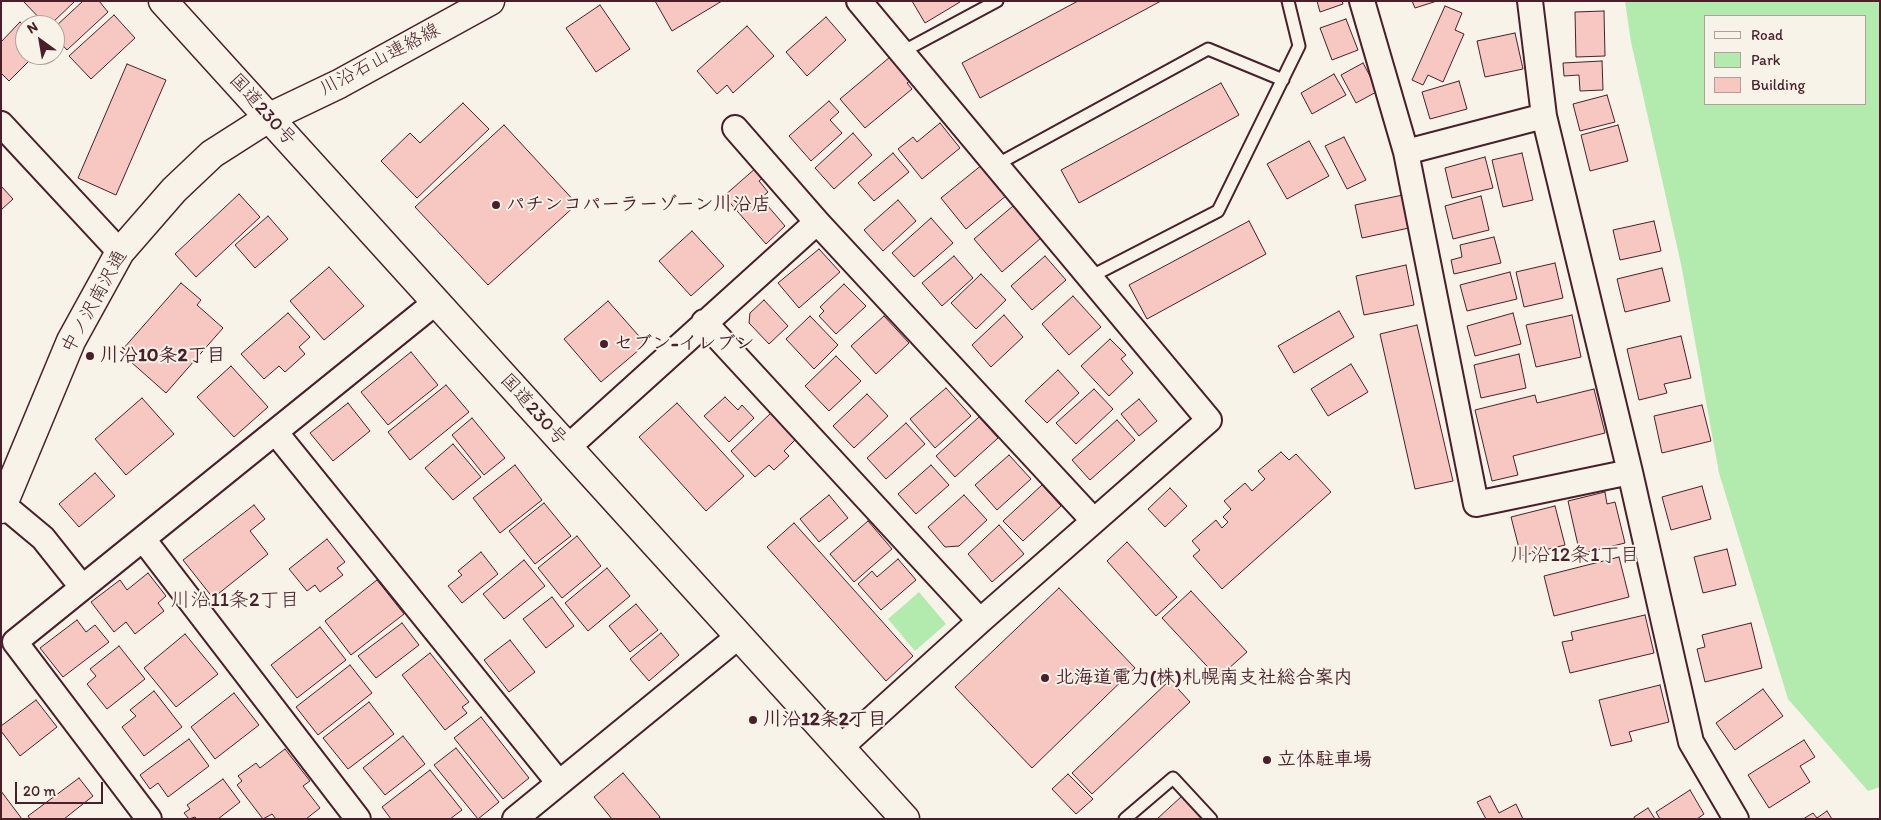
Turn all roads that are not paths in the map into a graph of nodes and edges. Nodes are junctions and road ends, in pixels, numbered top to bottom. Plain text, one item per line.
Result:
1 (163, 1) edge
2 (490, 1) edge
3 (859, 1) edge
4 (997, 1) edge
5 (1288, 1) edge
6 (1362, 1) edge
7 (1530, 1) edge
8 (902, 52) junction
9 (1283, 80) junction
10 (1544, 116) junction
11 (270, 118) junction
12 (1, 124) edge
13 (734, 128) dead end
14 (1406, 152) junction
15 (996, 165) junction
16 (817, 222) junction
17 (120, 252) junction
18 (1090, 277) junction
19 (436, 302) junction
20 (704, 322) junction
21 (276, 433) junction
22 (567, 448) junction
23 (1630, 472) junction
24 (2, 505) edge
25 (1093, 520) junction
26 (143, 539) junction
27 (82, 587) junction
28 (980, 621) junction
29 (739, 636) junction
30 (841, 747) junction
31 (559, 783) junction
32 (149, 819) edge
33 (358, 819) edge
34 (514, 819) edge
35 (905, 819) edge
36 (1125, 819) edge
37 (1211, 819) edge
38 (1736, 819) edge

1 - 11 main road, 国道230号
2 - 11 main road, 川沿石山連絡線
3 - 8 street
4 - 8 lane
5 - 9 lane
6 - 14 street
7 - 10 street
8 - 15 street
9 - 15 lane
9 - 18 lane
10 - 14 street
10 - 23 street
11 - 17 main road, 中ノ沢南沢通
11 - 19 main road, 国道230号
12 - 17 street
13 - 16 street
14 - 23 street
15 - 18 street
16 - 20 street
16 - 25 street
17 - 24 main road, 中ノ沢南沢通
18 - 25 street
19 - 21 street
19 - 22 main road, 国道230号
20 - 22 street
20 - 28 street
21 - 26 street
21 - 31 street
22 - 29 main road, 国道230号
23 - 38 street
24 - 27 street
25 - 28 street
26 - 27 street
26 - 33 street
27 - 32 street
28 - 30 street
29 - 30 main road, 国道230号
29 - 31 street
30 - 35 main road, 国道230号
31 - 34 street
36 - 37 lane

